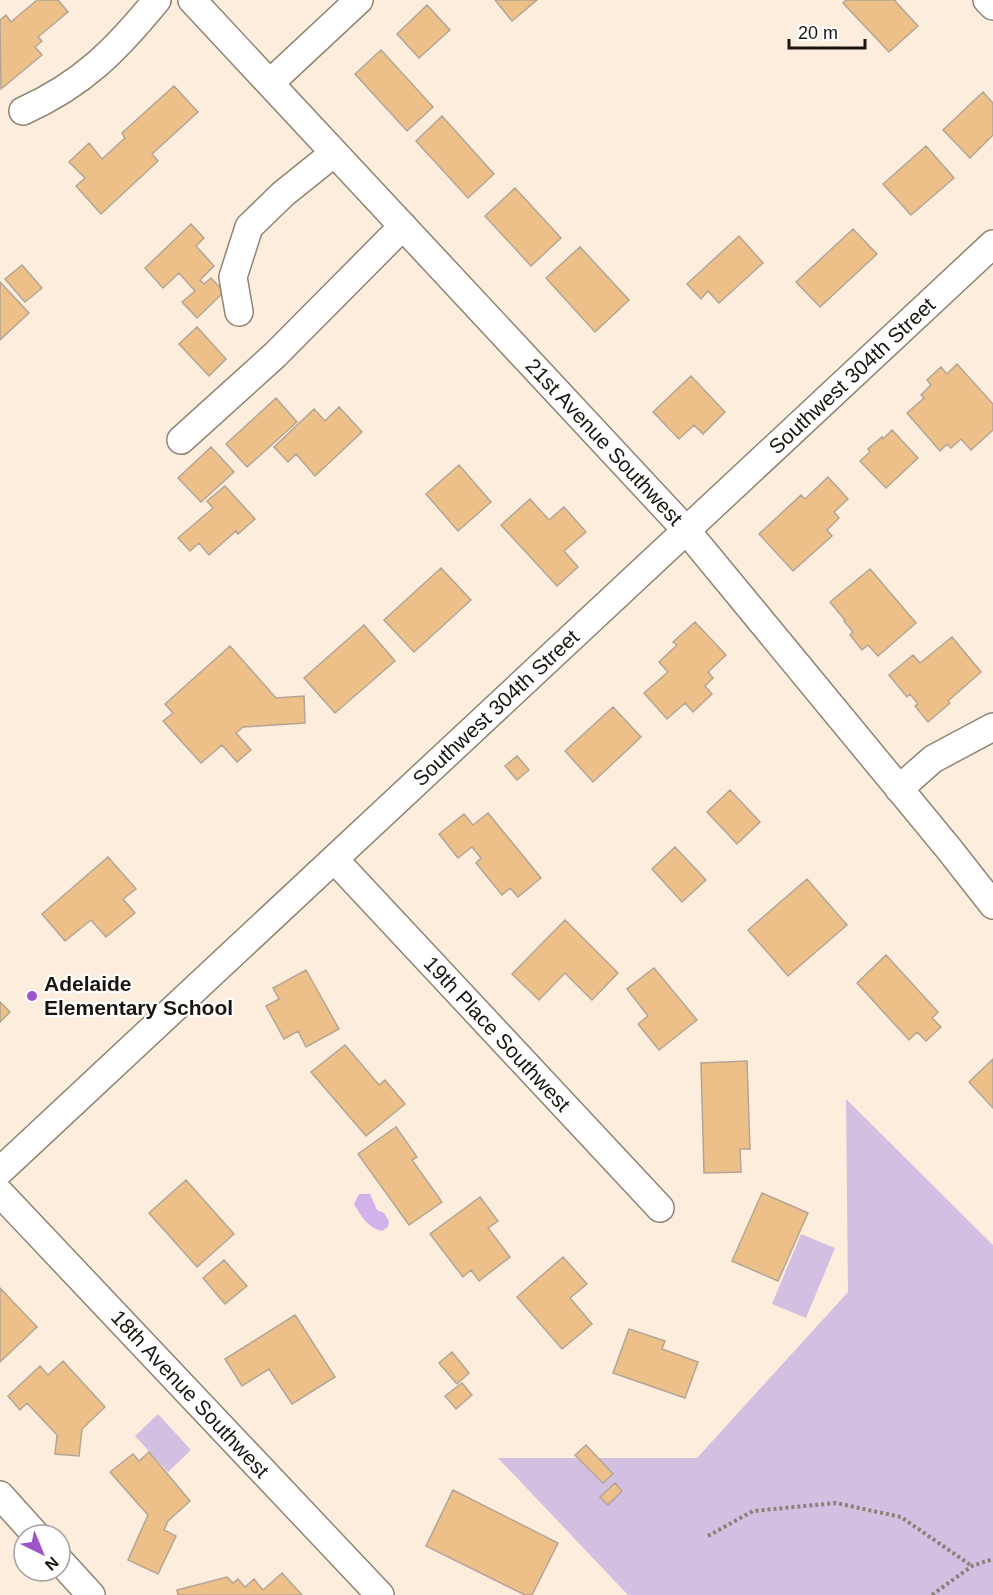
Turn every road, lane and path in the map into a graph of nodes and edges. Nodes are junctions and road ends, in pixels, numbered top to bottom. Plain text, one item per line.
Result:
1 (157, 0) edge
2 (192, 0) edge
3 (359, 0) edge
4 (987, 0) edge
5 (993, 6) edge
6 (270, 83) junction
7 (23, 111) dead end
8 (334, 153) junction
9 (403, 226) junction
10 (993, 244) edge
11 (239, 312) dead end
12 (181, 440) dead end
13 (686, 530) junction
14 (993, 727) edge
15 (899, 789) junction
16 (334, 859) junction
17 (993, 905) edge
18 (0, 1172) edge
19 (0, 1193) edge
20 (660, 1208) dead end
21 (0, 1495) edge
22 (25, 1523) edge
23 (708, 1536) dead end
24 (993, 1559) edge
25 (972, 1566) junction
26 (72, 1574) edge
27 (91, 1595) edge
28 (380, 1595) edge
29 (932, 1595) edge

1 - 7 street
2 - 6 street, 21st Avenue Southwest
3 - 6 street
4 - 5 street
6 - 8 street, 21st Avenue Southwest
8 - 9 street, 21st Avenue Southwest
8 - 11 street
9 - 12 street
9 - 13 street, 21st Avenue Southwest
10 - 13 street, Southwest 304th Street
13 - 15 street, 21st Avenue Southwest
13 - 16 street, Southwest 304th Street
14 - 15 street
15 - 17 street, 21st Avenue Southwest
16 - 18 street, Southwest 304th Street
16 - 20 street, 19th Place Southwest
19 - 28 street, 18th Avenue Southwest
21 - 22 street
23 - 25 path
24 - 25 path
25 - 29 path
26 - 27 street

